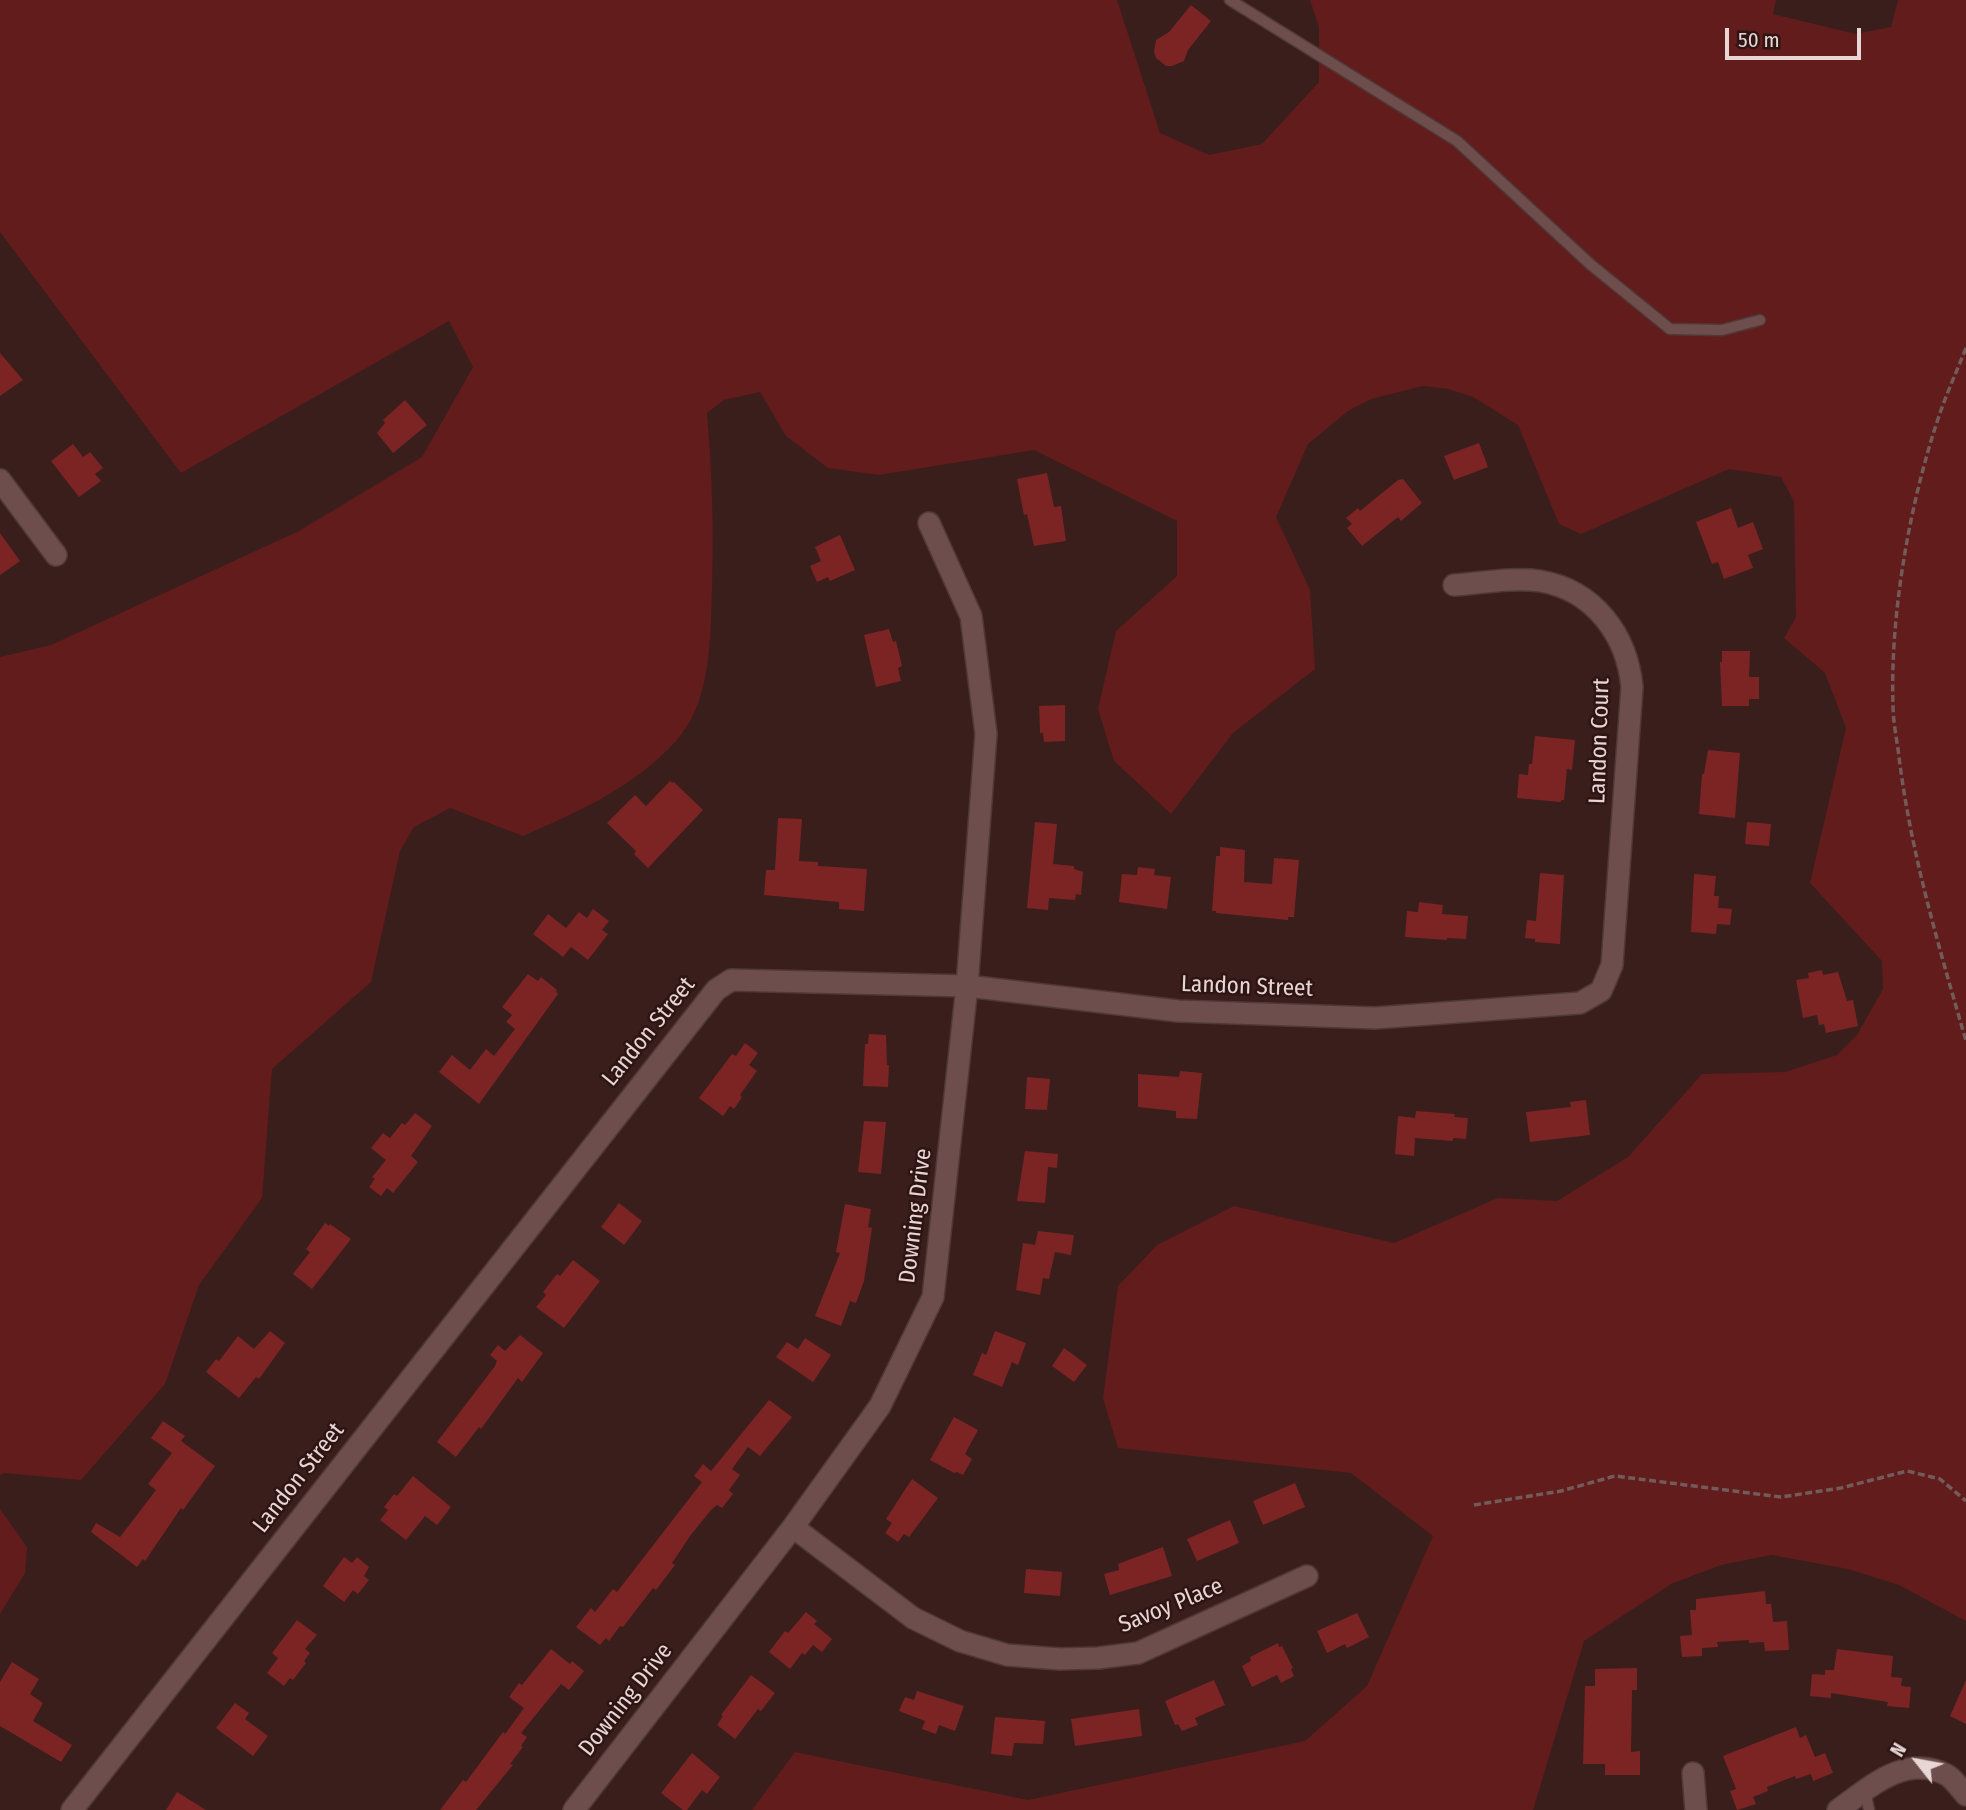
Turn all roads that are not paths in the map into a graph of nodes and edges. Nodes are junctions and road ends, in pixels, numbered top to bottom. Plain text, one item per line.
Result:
1 (1230, 0) edge
2 (1760, 320) dead end
3 (0, 480) edge
4 (929, 523) dead end
5 (55, 555) dead end
6 (1454, 585) dead end
7 (967, 986) junction
8 (1601, 991) joint
9 (793, 1527) junction
10 (1307, 1576) dead end
11 (1693, 1773) dead end
12 (1966, 1795) edge
13 (1867, 1800) edge
14 (72, 1810) edge
15 (574, 1810) edge
16 (1696, 1810) edge
17 (1838, 1810) edge

1 - 2 lane
3 - 5 street
4 - 7 street, Downing Drive
6 - 8 street, Landon Court
7 - 8 street, Landon Street
7 - 9 street, Downing Drive
7 - 14 street, Landon Street
9 - 10 street, Savoy Place
9 - 15 street, Downing Drive
11 - 16 street
12 - 13 street
13 - 17 street

